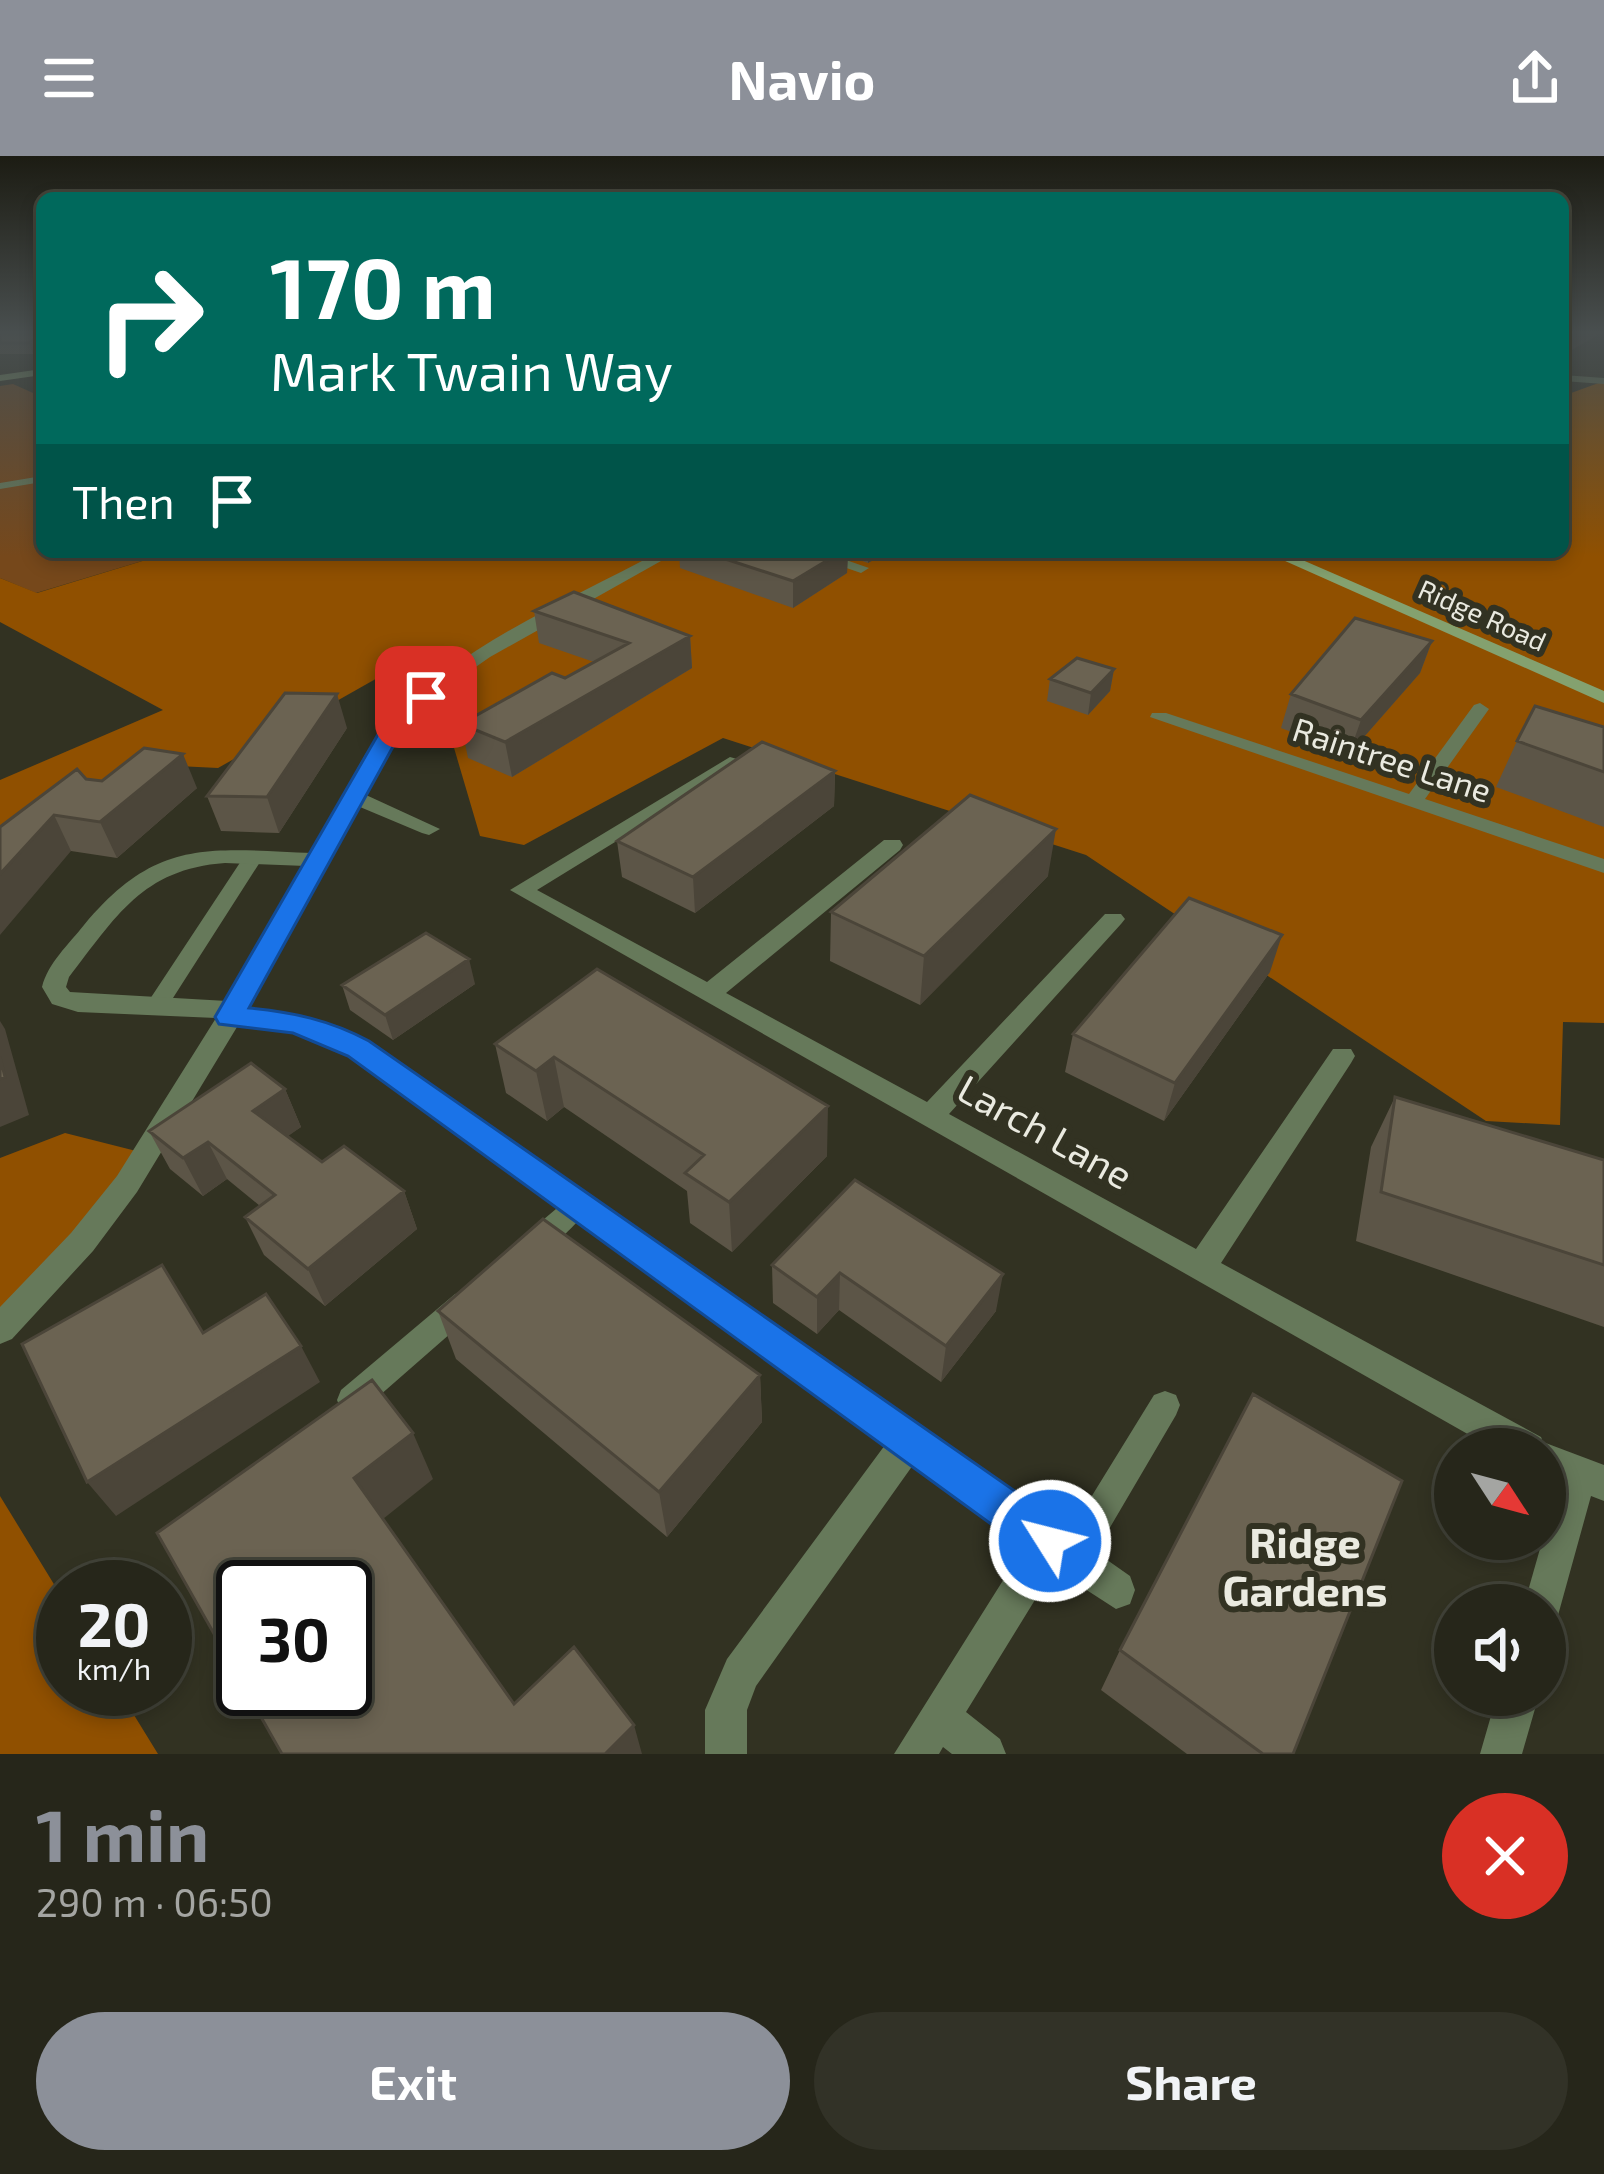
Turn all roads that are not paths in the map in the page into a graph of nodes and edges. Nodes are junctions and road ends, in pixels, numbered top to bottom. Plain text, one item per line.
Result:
1 (36, 480) edge
2 (0, 486) edge
3 (659, 558) edge
4 (827, 558) edge
5 (1286, 558) edge
6 (861, 568) dead end
7 (1604, 698) edge
8 (1480, 709) dead end
9 (1159, 717) dead end
10 (730, 763) edge
11 (354, 797) junction
12 (1414, 801) junction
13 (429, 829) dead end
14 (892, 845) dead end
15 (252, 859) junction
16 (320, 860) junction
17 (1604, 866) edge
18 (1113, 920) dead end
19 (709, 994) junction
20 (156, 1007) junction
21 (231, 1014) junction
22 (1342, 1056) dead end
23 (930, 1117) junction
24 (578, 1204) junction
25 (1201, 1267) junction
26 (0, 1328) edge
27 (1166, 1405) dead end
28 (334, 1413) edge
29 (1490, 1428) edge
30 (910, 1440) junction
31 (1576, 1472) edge
32 (1061, 1550) junction
33 (1548, 1584) edge
34 (1116, 1590) dead end
35 (1512, 1716) edge
36 (939, 1717) junction
37 (726, 1754) edge
38 (915, 1754) edge
39 (985, 1754) edge
40 (1501, 1754) edge

1 - 2 lane
3 - 11 street
4 - 6 street
5 - 7 street, Ridge Road
8 - 12 street
9 - 12 street, Raintree Lane
10 - 19 street, Larch Lane
11 - 13 street
11 - 16 street
12 - 17 street, Raintree Lane
14 - 19 street
15 - 16 street
15 - 20 lane
15 - 20 street
16 - 21 street
18 - 23 street
19 - 23 street, Larch Lane
20 - 21 street
21 - 24 street
21 - 26 street
22 - 25 street
23 - 25 street, Larch Lane
24 - 28 lane
24 - 30 street
25 - 29 street, Larch Lane
27 - 32 lane
30 - 32 street
30 - 37 street
31 - 33 street
32 - 34 street
32 - 36 street
35 - 40 street
36 - 38 street
36 - 39 street

